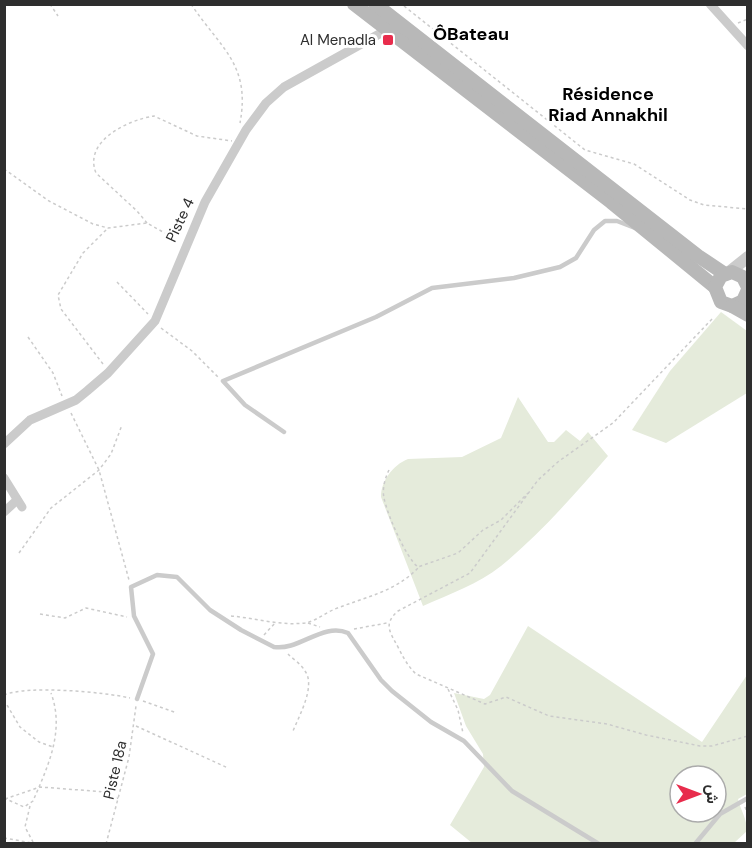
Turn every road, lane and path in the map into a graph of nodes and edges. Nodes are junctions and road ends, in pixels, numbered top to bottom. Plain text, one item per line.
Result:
1 (50, 4) edge
2 (191, 4) edge
3 (354, 4) edge
4 (375, 4) edge
5 (710, 4) edge
6 (404, 6) dead end
7 (58, 16) dead end
8 (747, 19) edge
9 (739, 22) dead end
10 (399, 23) junction
11 (385, 30) junction
12 (747, 46) edge
13 (239, 127) dead end
14 (233, 150) junction
15 (4, 169) edge
16 (747, 208) edge
17 (147, 224) junction
18 (108, 228) junction
19 (654, 236) junction
20 (185, 244) junction
21 (747, 257) edge
22 (726, 273) junction
23 (117, 282) dead end
24 (715, 287) junction
25 (747, 289) edge
26 (732, 306) junction
27 (747, 315) edge
28 (712, 319) dead end
29 (154, 322) junction
30 (28, 337) dead end
31 (108, 373) junction
32 (223, 381) junction
33 (65, 404) junction
34 (122, 425) dead end
35 (284, 432) dead end
36 (4, 444) edge
37 (99, 470) junction
38 (389, 470) dead end
39 (4, 478) edge
40 (529, 493) junction
41 (4, 512) edge
42 (19, 553) dead end
43 (418, 567) junction
44 (131, 587) junction
45 (40, 614) dead end
46 (217, 614) junction
47 (134, 616) junction
48 (276, 622) junction
49 (307, 622) junction
50 (388, 623) junction
51 (343, 630) junction
52 (332, 631) junction
53 (259, 640) junction
54 (283, 648) junction
55 (447, 689) junction
56 (51, 692) junction
57 (4, 695) edge
58 (137, 699) junction
59 (4, 700) edge
60 (177, 712) dead end
61 (135, 726) junction
62 (293, 731) dead end
63 (747, 736) edge
64 (464, 741) junction
65 (54, 747) junction
66 (228, 768) dead end
67 (40, 787) junction
68 (5, 799) edge
69 (746, 799) edge
70 (119, 800) junction
71 (30, 805) junction
72 (747, 815) edge
73 (4, 838) edge
74 (33, 842) junction
75 (38, 843) edge
76 (106, 843) edge
77 (599, 843) edge
78 (695, 843) edge

1 - 7 path
2 - 13 path
3 - 11 main road
4 - 10 main road
5 - 12 street
6 - 16 path
8 - 9 path
10 - 11 street, Piste 4
10 - 22 main road
11 - 14 street, Piste 4
11 - 19 main road
14 - 17 path
14 - 20 street, Piste 4
15 - 18 path
17 - 18 path
17 - 20 path
18 - 31 path
19 - 24 main road
19 - 32 lane
20 - 29 street, Piste 4
21 - 22 street
22 - 24 main road
22 - 25 main road
23 - 29 path
24 - 26 main road
25 - 26 main road
26 - 27 main road
28 - 40 path
29 - 31 street, Piste 4
29 - 32 path
30 - 33 path
31 - 33 street, Piste 4
32 - 35 lane
33 - 36 street, Piste 4
33 - 37 path
34 - 37 path
37 - 42 path
37 - 44 path
38 - 43 path
39 - 41 street
40 - 43 path
40 - 50 path
43 - 49 path
44 - 46 lane
44 - 47 lane
45 - 47 path
46 - 48 path
46 - 53 lane
47 - 58 lane
48 - 49 path
48 - 53 path
49 - 52 path
50 - 51 path
50 - 55 path
51 - 52 lane
51 - 64 lane
52 - 54 lane
53 - 54 lane
54 - 62 path
55 - 63 path
55 - 64 path
56 - 57 path
56 - 58 path
56 - 65 path
58 - 60 path
58 - 61 path, Piste 18a
59 - 65 path
61 - 66 path
61 - 70 path, Piste 18a
64 - 77 lane
65 - 67 path
67 - 68 path
67 - 70 path
67 - 71 path
68 - 71 path
69 - 72 path
69 - 78 lane
70 - 76 path, Piste 18a
71 - 74 path
73 - 74 path
74 - 75 path

